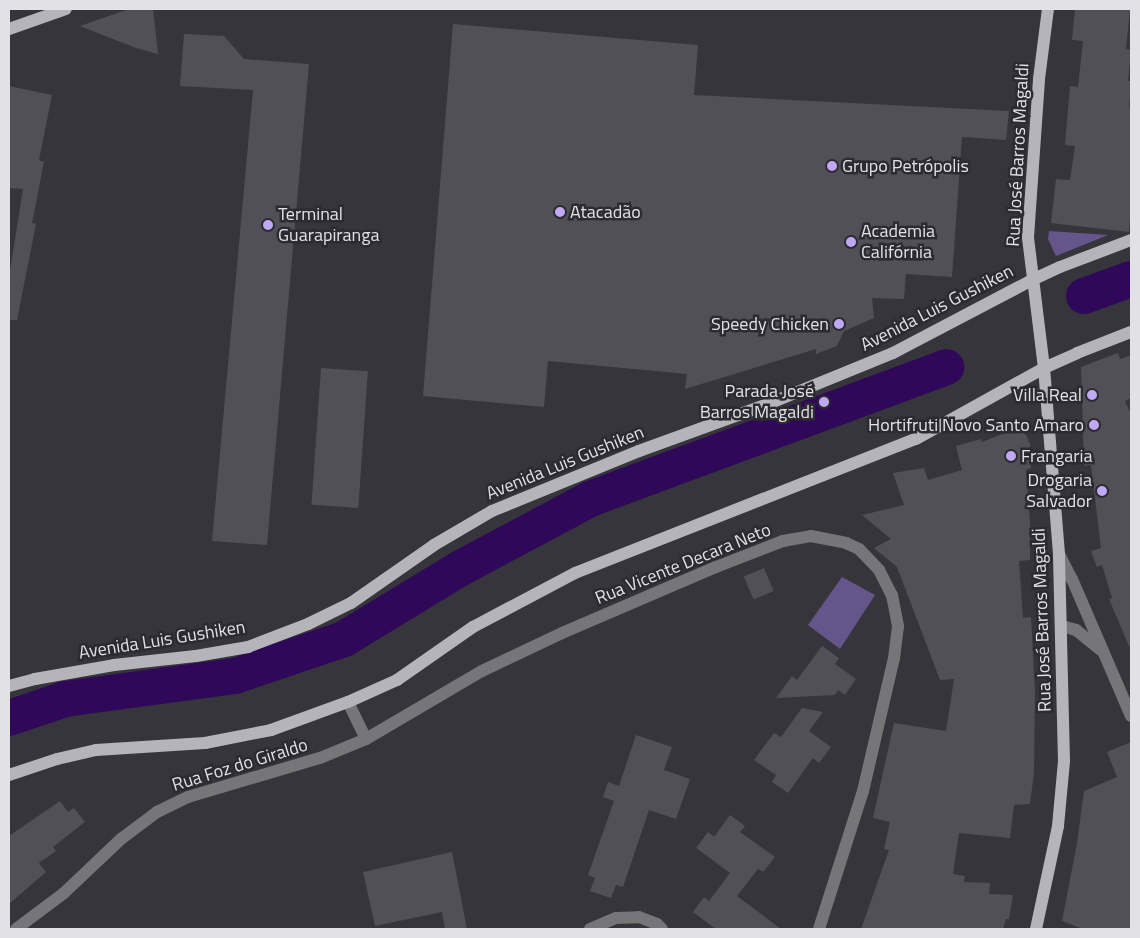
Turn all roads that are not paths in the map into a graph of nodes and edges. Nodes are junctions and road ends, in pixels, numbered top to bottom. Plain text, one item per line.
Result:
1 (66, 9) edge
2 (1048, 9) edge
3 (9, 29) edge
4 (1131, 240) edge
5 (1032, 280) junction
6 (1131, 332) edge
7 (1044, 368) junction
8 (1059, 554) junction
9 (1062, 626) junction
10 (1105, 654) junction
11 (9, 686) edge
12 (348, 702) junction
13 (1131, 716) edge
14 (366, 739) junction
15 (9, 775) edge
16 (600, 926) edge
17 (16, 929) edge
18 (590, 929) edge
19 (662, 929) edge
20 (819, 929) edge
21 (1036, 929) edge

1 - 3 main road
2 - 5 main road, Rua José Barros Magaldi
4 - 5 main road, Avenida Luis Gushiken
5 - 7 main road, Rua José Barros Magaldi
5 - 11 main road, Avenida Luis Gushiken
6 - 7 main road
7 - 8 main road, Rua José Barros Magaldi
7 - 12 main road
8 - 9 main road, Rua José Barros Magaldi
8 - 10 street
9 - 10 street
9 - 21 main road, Rua José Barros Magaldi
10 - 13 street
12 - 14 street
12 - 15 main road
14 - 17 street, Rua Foz do Giraldo
14 - 20 street, Rua Vicente Decara Neto
16 - 18 street
16 - 19 street

